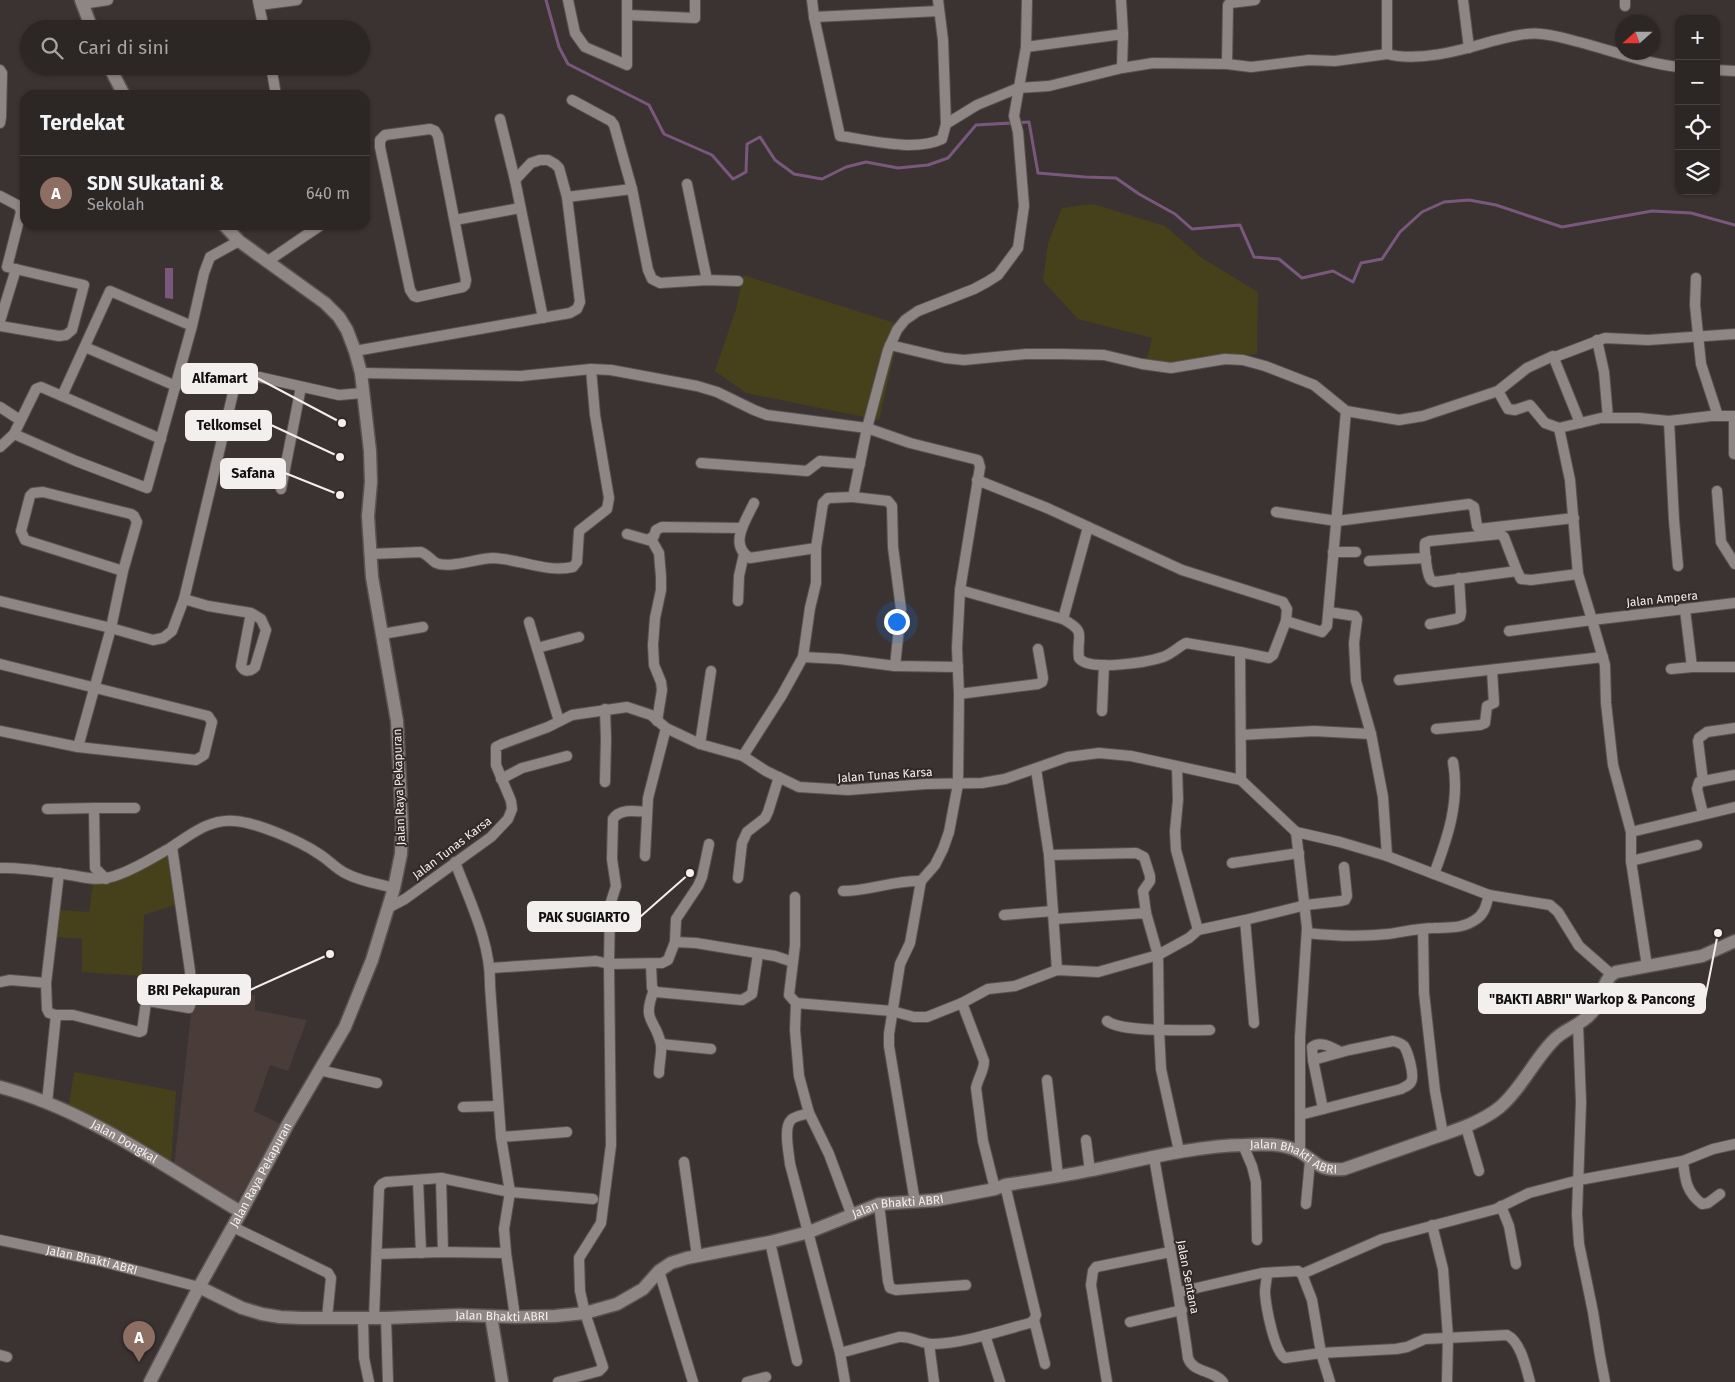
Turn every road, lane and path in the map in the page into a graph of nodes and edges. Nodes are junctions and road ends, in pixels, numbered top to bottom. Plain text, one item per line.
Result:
1 (108, 0) edge
2 (297, 0) edge
3 (568, 0) edge
4 (627, 0) edge
5 (695, 0) edge
6 (812, 0) edge
7 (1027, 0) edge
8 (1121, 0) edge
9 (1255, 0) edge
10 (1387, 0) edge
11 (1463, 0) edge
12 (82, 2) edge
13 (258, 3) edge
14 (939, 5) edge
15 (627, 15) junction
16 (814, 17) junction
17 (89, 20) edge
18 (262, 20) edge
19 (1123, 34) junction
20 (1026, 47) junction
21 (1469, 48) junction
22 (1387, 54) junction
23 (1228, 64) junction
24 (1675, 67) edge
25 (1122, 68) junction
26 (0, 70) edge
27 (1720, 70) edge
28 (1735, 71) edge
29 (114, 75) edge
30 (273, 75) edge
31 (1018, 88) junction
32 (121, 90) edge
33 (275, 90) edge
34 (572, 100) dead end
35 (500, 119) dead end
36 (0, 123) edge
37 (946, 124) junction
38 (515, 180) junction
39 (686, 184) dead end
40 (632, 189) junction
41 (0, 196) edge
42 (568, 197) junction
43 (520, 208) junction
44 (20, 209) edge
45 (20, 216) edge
46 (455, 220) junction
47 (229, 230) edge
48 (314, 230) edge
49 (239, 241) junction
50 (268, 262) junction
51 (8, 267) edge
52 (1696, 278) dead end
53 (707, 280) junction
54 (738, 281) dead end
55 (543, 318) junction
56 (0, 321) edge
57 (0, 326) edge
58 (192, 326) junction
59 (1735, 334) edge
60 (1698, 336) junction
61 (1597, 340) junction
62 (890, 345) junction
63 (85, 347) junction
64 (355, 351) junction
65 (1555, 357) junction
66 (591, 369) junction
67 (361, 373) junction
68 (176, 386) junction
69 (301, 387) junction
70 (1498, 391) junction
71 (363, 394) junction
72 (62, 396) junction
73 (0, 407) edge
74 (1346, 412) junction
75 (1718, 416) junction
76 (1735, 416) edge
77 (1608, 418) junction
78 (20, 420) junction
79 (1669, 421) junction
80 (1580, 423) junction
81 (868, 428) junction
82 (1559, 428) junction
83 (14, 434) junction
84 (161, 439) junction
85 (0, 447) edge
86 (1734, 454) edge
87 (701, 463) dead end
88 (860, 464) junction
89 (977, 480) junction
90 (281, 489) dead end
91 (1717, 491) dead end
92 (853, 497) junction
93 (754, 503) dead end
94 (1276, 512) dead end
95 (1574, 518) junction
96 (1337, 521) junction
97 (1088, 527) junction
98 (742, 528) junction
99 (627, 534) dead end
100 (651, 539) junction
101 (816, 548) junction
102 (1333, 552) junction
103 (1356, 552) dead end
104 (370, 554) junction
105 (744, 554) junction
106 (1426, 558) junction
107 (1369, 560) dead end
108 (1735, 564) edge
109 (1678, 566) dead end
110 (123, 571) junction
111 (1517, 572) junction
112 (1578, 574) junction
113 (1459, 578) junction
114 (960, 590) junction
115 (184, 599) junction
116 (0, 601) edge
117 (738, 601) dead end
118 (1735, 603) edge
119 (1685, 610) junction
120 (1329, 612) junction
121 (251, 613) junction
122 (1063, 620) junction
123 (1592, 620) junction
124 (1286, 621) junction
125 (529, 622) dead end
126 (1430, 624) dead end
127 (423, 627) dead end
128 (111, 628) junction
129 (1509, 631) dead end
130 (382, 634) junction
131 (579, 636) dead end
132 (537, 648) junction
133 (1038, 649) dead end
134 (1240, 652) junction
135 (803, 657) junction
136 (1603, 657) junction
137 (0, 664) edge
138 (1104, 665) junction
139 (895, 666) junction
140 (958, 667) junction
141 (1692, 667) junction
142 (1735, 667) edge
143 (1671, 669) dead end
144 (1492, 670) junction
145 (710, 671) dead end
146 (1399, 680) dead end
147 (94, 688) junction
148 (959, 694) junction
149 (605, 709) junction
150 (1102, 711) dead end
151 (558, 721) junction
152 (657, 721) junction
153 (666, 728) junction
154 (1436, 728) dead end
155 (1735, 728) edge
156 (0, 731) edge
157 (1371, 734) junction
158 (1241, 735) junction
159 (700, 744) junction
160 (78, 747) junction
161 (567, 756) dead end
162 (743, 756) junction
163 (1453, 762) dead end
164 (1177, 767) junction
165 (1036, 769) junction
166 (1735, 775) edge
167 (779, 777) junction
168 (501, 778) junction
169 (1241, 780) junction
170 (1703, 781) junction
171 (605, 782) dead end
172 (958, 784) junction
173 (1735, 807) edge
174 (94, 808) junction
175 (135, 808) dead end
176 (47, 809) dead end
177 (647, 812) junction
178 (1703, 814) junction
179 (1296, 832) junction
180 (1631, 832) junction
181 (709, 844) dead end
182 (1697, 845) dead end
183 (172, 846) junction
184 (1299, 853) junction
185 (1049, 855) junction
186 (645, 856) dead end
187 (1387, 856) junction
188 (455, 862) junction
189 (1631, 862) junction
190 (1232, 863) dead end
191 (1344, 867) dead end
192 (0, 868) edge
193 (59, 873) junction
194 (1434, 874) junction
195 (738, 878) dead end
196 (106, 879) junction
197 (920, 881) junction
198 (394, 888) junction
199 (843, 891) dead end
200 (1489, 894) junction
201 (795, 897) dead end
202 (1306, 905) junction
203 (388, 908) junction
204 (1146, 913) junction
205 (1004, 915) dead end
206 (1054, 915) junction
207 (1245, 920) junction
208 (1423, 929) junction
209 (1198, 930) junction
210 (1307, 933) junction
211 (675, 942) junction
212 (1735, 942) edge
213 (758, 954) junction
214 (1158, 955) junction
215 (793, 962) junction
216 (609, 964) junction
217 (651, 964) junction
218 (1647, 966) junction
219 (491, 968) junction
220 (1057, 970) junction
221 (1611, 974) junction
222 (0, 982) edge
223 (46, 983) junction
224 (654, 990) junction
225 (796, 1003) junction
226 (962, 1003) junction
227 (892, 1011) junction
228 (56, 1015) junction
229 (1107, 1021) dead end
230 (1254, 1023) dead end
231 (1578, 1025) junction
232 (1159, 1030) junction
233 (1210, 1030) dead end
234 (660, 1044) junction
235 (711, 1049) dead end
236 (1341, 1052) junction
237 (1313, 1060) junction
238 (319, 1070) junction
239 (659, 1073) dead end
240 (1047, 1080) dead end
241 (377, 1083) dead end
242 (0, 1087) edge
243 (47, 1103) junction
244 (463, 1106) dead end
245 (498, 1106) junction
246 (1323, 1109) junction
247 (809, 1113) junction
248 (1300, 1115) junction
249 (1466, 1126) junction
250 (567, 1132) dead end
251 (1443, 1134) junction
252 (501, 1138) junction
253 (1086, 1140) dead end
254 (1735, 1144) edge
255 (1243, 1145) junction
256 (1179, 1151) junction
257 (1305, 1156) junction
258 (1154, 1157) junction
259 (1683, 1161) junction
260 (684, 1162) dead end
261 (1090, 1170) junction
262 (1479, 1170) dead end
263 (1058, 1176) junction
264 (441, 1178) junction
265 (418, 1180) junction
266 (1579, 1180) junction
267 (1000, 1187) junction
268 (510, 1192) junction
269 (1720, 1194) dead end
270 (593, 1199) dead end
271 (915, 1202) junction
272 (879, 1204) junction
273 (1306, 1204) dead end
274 (1501, 1206) junction
275 (241, 1212) junction
276 (852, 1216) junction
277 (1432, 1225) junction
278 (233, 1227) junction
279 (809, 1232) junction
280 (0, 1240) edge
281 (1257, 1240) dead end
282 (770, 1242) junction
283 (443, 1252) junction
284 (1170, 1252) junction
285 (421, 1253) junction
286 (506, 1253) junction
287 (377, 1254) junction
288 (697, 1256) junction
289 (1516, 1264) dead end
290 (659, 1271) junction
291 (1268, 1273) junction
292 (1302, 1274) junction
293 (966, 1284) dead end
294 (199, 1287) junction
295 (1179, 1292) junction
296 (1182, 1310) junction
297 (585, 1312) junction
298 (491, 1316) junction
299 (327, 1318) junction
300 (374, 1318) junction
301 (514, 1318) junction
302 (1034, 1320) junction
303 (1130, 1322) dead end
304 (985, 1335) junction
305 (1448, 1337) junction
306 (929, 1344) junction
307 (1321, 1352) junction
308 (840, 1353) junction
309 (797, 1361) dead end
310 (1045, 1364) dead end
311 (766, 1377) dead end
312 (150, 1382) edge
313 (369, 1382) edge
314 (388, 1382) edge
315 (502, 1382) edge
316 (558, 1382) edge
317 (693, 1382) edge
318 (747, 1382) edge
319 (845, 1382) edge
320 (934, 1382) edge
321 (1000, 1382) edge
322 (1107, 1382) edge
323 (1223, 1382) edge
324 (1330, 1382) edge
325 (1447, 1382) edge
326 (1530, 1382) edge
327 (1606, 1382) edge

1 - 12 street
2 - 13 street
3 - 15 street
4 - 15 street
5 - 15 street
6 - 16 street
7 - 20 street
8 - 19 street
9 - 23 street
10 - 22 street
11 - 21 street
12 - 17 street
13 - 18 street
14 - 16 street
14 - 37 street
16 - 37 street
19 - 20 street
19 - 25 street
20 - 31 street
21 - 22 street
21 - 24 street
22 - 23 street
23 - 25 street
25 - 31 street
26 - 36 street
27 - 28 street
29 - 32 street
30 - 33 street
31 - 37 street
31 - 62 street
34 - 40 street
35 - 38 street
38 - 42 street
38 - 43 street
39 - 53 street
40 - 42 street
40 - 53 street
41 - 44 street
42 - 55 street
43 - 46 street
43 - 55 street
45 - 51 street
46 - 46 street
47 - 49 street, Jalan Raya Pekapuran
48 - 50 street
49 - 50 street, Jalan Raya Pekapuran
49 - 58 street
50 - 64 street, Jalan Raya Pekapuran
51 - 56 street
51 - 57 street
52 - 60 street
53 - 54 street
55 - 64 street
58 - 63 street
58 - 68 street
59 - 60 street
60 - 61 street
60 - 75 street
61 - 65 street
61 - 77 street
62 - 74 street
62 - 81 street
63 - 68 street
63 - 72 street
64 - 67 street, Jalan Raya Pekapuran
65 - 70 street
65 - 80 street
66 - 67 street
66 - 81 street
66 - 104 street
67 - 71 street, Jalan Raya Pekapuran
68 - 84 street
69 - 71 street
69 - 90 street
69 - 115 street
70 - 74 street
70 - 82 street
71 - 104 street, Jalan Raya Pekapuran
72 - 78 street
72 - 84 street
73 - 78 street
74 - 96 street
75 - 76 street
75 - 79 street
76 - 86 street
77 - 79 street
77 - 80 street
78 - 83 street
79 - 109 street
80 - 82 street
81 - 88 street
81 - 89 street
82 - 95 street
83 - 84 street
83 - 85 street
87 - 88 street
88 - 92 street
89 - 97 street
89 - 114 street
91 - 108 street
92 - 101 street
92 - 139 street
93 - 98 street
94 - 96 street
95 - 96 street
95 - 112 street
96 - 102 street
97 - 122 street
97 - 124 street
98 - 100 street
98 - 105 street
99 - 100 street
100 - 152 street
101 - 105 street
101 - 135 street
102 - 103 street
102 - 120 street
104 - 130 street, Jalan Raya Pekapuran
105 - 117 street
106 - 107 street
106 - 111 street
106 - 113 street
110 - 110 street
110 - 128 street
111 - 112 street
111 - 113 street
112 - 123 street
113 - 126 street
114 - 122 street
114 - 140 street
115 - 121 street
115 - 128 street
116 - 128 street
118 - 119 street, Jalan Ampera
119 - 123 street, Jalan Ampera
119 - 141 street
120 - 124 street
120 - 157 street
121 - 121 street
122 - 138 street
123 - 129 street, Jalan Ampera
123 - 136 street
124 - 134 street
125 - 132 street
127 - 130 street
128 - 147 street
130 - 198 street, Jalan Raya Pekapuran
131 - 132 street
132 - 151 street
133 - 148 street
134 - 138 street
134 - 158 street
135 - 139 street
135 - 162 street
136 - 144 street
136 - 180 street
137 - 147 street
138 - 150 street
139 - 140 street
140 - 148 street
141 - 142 street
141 - 143 street
144 - 146 street
144 - 154 street
145 - 159 street
147 - 160 street
147 - 160 street
148 - 172 street
149 - 151 street, Jalan Tunas Karsa
149 - 152 street, Jalan Tunas Karsa
149 - 171 street
151 - 168 street, Jalan Tunas Karsa
152 - 153 street, Jalan Tunas Karsa
153 - 159 street, Jalan Tunas Karsa
153 - 177 street
155 - 170 street
156 - 160 street
157 - 158 street
157 - 187 street
158 - 169 street
159 - 162 street, Jalan Tunas Karsa
161 - 168 street
162 - 167 street, Jalan Tunas Karsa
163 - 194 street
164 - 165 street, Jalan Tunas Karsa
164 - 169 street, Jalan Tunas Karsa
164 - 209 street
165 - 172 street, Jalan Tunas Karsa
165 - 185 street
166 - 170 street
167 - 172 street, Jalan Tunas Karsa
167 - 195 street
168 - 188 street, Jalan Tunas Karsa
169 - 179 street
170 - 178 street
172 - 197 street
173 - 178 street
174 - 175 street
174 - 176 street
174 - 196 street
177 - 186 street
177 - 216 street
178 - 180 street
179 - 184 street
179 - 187 street
180 - 189 street
181 - 211 street
182 - 189 street
183 - 196 street
183 - 198 street
183 - 228 street
184 - 190 street
184 - 202 street
185 - 204 street
185 - 206 street
187 - 194 street
188 - 203 street, Jalan Tunas Karsa
188 - 219 street
189 - 218 street
191 - 202 street
192 - 193 street
193 - 196 street
193 - 223 street
194 - 200 street
197 - 199 street
197 - 227 street
198 - 203 street, Jalan Raya Pekapuran
200 - 208 street
200 - 221 street
201 - 215 street
202 - 207 street
202 - 210 street
203 - 238 street, Jalan Raya Pekapuran
204 - 206 street
204 - 214 street
205 - 206 street
206 - 220 street
207 - 209 street
207 - 230 street
208 - 210 street
208 - 251 street
209 - 214 street
210 - 248 street
211 - 213 street
211 - 217 street
212 - 218 street
213 - 215 street
213 - 224 street
214 - 220 street
214 - 232 street
215 - 225 street
216 - 217 street
216 - 219 street
216 - 297 street
217 - 224 street
218 - 221 street
219 - 245 street
220 - 226 street
221 - 231 street, Jalan Bhakti ABRI
222 - 223 street
223 - 228 street
224 - 234 street
225 - 227 street
225 - 247 street
226 - 227 street
226 - 267 street
227 - 271 street
228 - 243 street
229 - 232 street
231 - 249 street, Jalan Bhakti ABRI
231 - 266 street
232 - 233 street
232 - 256 street
234 - 235 street
234 - 239 street
236 - 237 street
236 - 237 street
236 - 246 street
237 - 246 street
238 - 241 street
238 - 275 street, Jalan Raya Pekapuran
240 - 263 street
242 - 243 street, Jalan Dongkal
243 - 275 street, Jalan Dongkal
244 - 245 street
245 - 252 street
246 - 248 street
247 - 276 street
247 - 279 street
248 - 257 street
249 - 251 street, Jalan Bhakti ABRI
249 - 262 street
250 - 252 street
251 - 257 street, Jalan Bhakti ABRI
252 - 268 street
253 - 261 street
254 - 259 street
255 - 256 street, Jalan Bhakti ABRI
255 - 257 street, Jalan Bhakti ABRI
255 - 281 street
256 - 258 street, Jalan Bhakti ABRI
257 - 273 street
258 - 261 street, Jalan Bhakti ABRI
258 - 284 street, Jalan Sentana
259 - 266 street
259 - 269 street
260 - 288 street
261 - 263 street, Jalan Bhakti ABRI
263 - 267 street, Jalan Bhakti ABRI
264 - 265 street
264 - 268 street
264 - 283 street
265 - 285 street
265 - 287 street
266 - 274 street
266 - 327 street
267 - 271 street, Jalan Bhakti ABRI
267 - 302 street
268 - 270 street
268 - 286 street
271 - 272 street, Jalan Bhakti ABRI
272 - 276 street, Jalan Bhakti ABRI
272 - 293 street
274 - 277 street
274 - 289 street
275 - 278 street, Jalan Raya Pekapuran
276 - 279 street, Jalan Bhakti ABRI
277 - 292 street
277 - 305 street
278 - 294 street, Jalan Raya Pekapuran
278 - 299 street
279 - 282 street, Jalan Bhakti ABRI
279 - 308 street
280 - 294 street, Jalan Bhakti ABRI
282 - 288 street, Jalan Bhakti ABRI
282 - 309 street
283 - 285 street
283 - 286 street
284 - 295 street, Jalan Sentana
284 - 322 street
285 - 287 street
286 - 301 street
287 - 300 street
288 - 290 street, Jalan Bhakti ABRI
290 - 297 street, Jalan Bhakti ABRI
290 - 317 street
291 - 292 street
291 - 295 street
291 - 307 street
292 - 307 street
294 - 299 street, Jalan Bhakti ABRI
294 - 312 street, Jalan Raya Pekapuran
295 - 296 street, Jalan Sentana
296 - 303 street
296 - 323 street, Jalan Sentana
297 - 301 street, Jalan Bhakti ABRI
297 - 316 street
298 - 300 street, Jalan Bhakti ABRI
298 - 301 street, Jalan Bhakti ABRI
298 - 315 street
299 - 300 street, Jalan Bhakti ABRI
300 - 313 street
300 - 314 street
302 - 304 street
302 - 310 street
304 - 306 street
304 - 321 street
305 - 307 street
305 - 325 street
305 - 326 street
306 - 308 street
306 - 320 street
307 - 324 street
308 - 319 street
311 - 318 street

